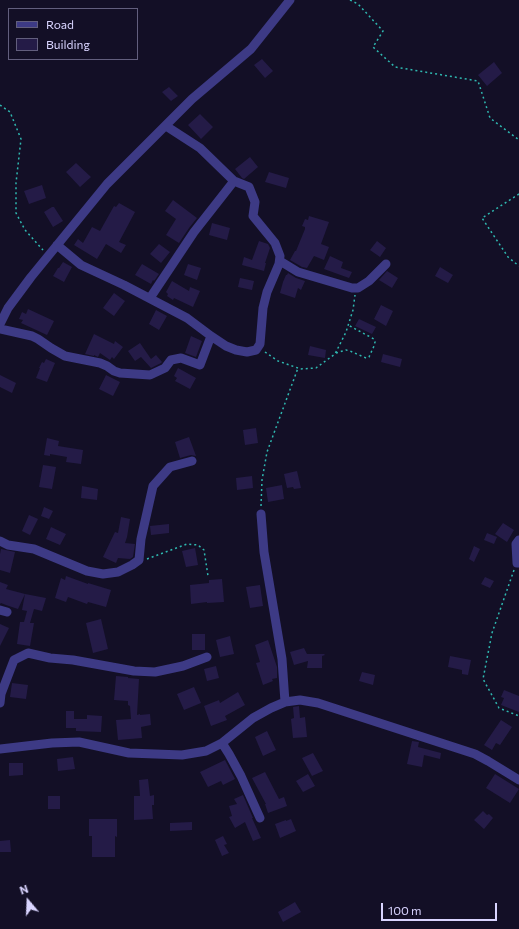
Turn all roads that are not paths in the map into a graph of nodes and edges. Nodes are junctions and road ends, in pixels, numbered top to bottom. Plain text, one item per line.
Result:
1 (290, 0) edge
2 (166, 126) junction
3 (234, 181) junction
4 (57, 245) junction
5 (280, 261) junction
6 (386, 264) dead end
7 (150, 298) junction
8 (0, 324) edge
9 (0, 329) edge
10 (211, 336) junction
11 (192, 461) dead end
12 (261, 514) road end
13 (519, 540) edge
14 (0, 541) edge
15 (518, 563) edge
16 (207, 657) dead end
17 (285, 702) junction
18 (0, 703) edge
19 (222, 743) junction
20 (0, 749) edge
21 (519, 780) edge
22 (260, 818) dead end

1 - 2 street
2 - 3 street
2 - 4 street
3 - 5 street
3 - 7 street
4 - 7 street
4 - 8 street
5 - 6 street
5 - 10 street
7 - 10 street
9 - 10 street
11 - 14 street
12 - 17 street
13 - 15 street
16 - 18 street
17 - 19 street
17 - 21 street
19 - 20 street
19 - 22 street

